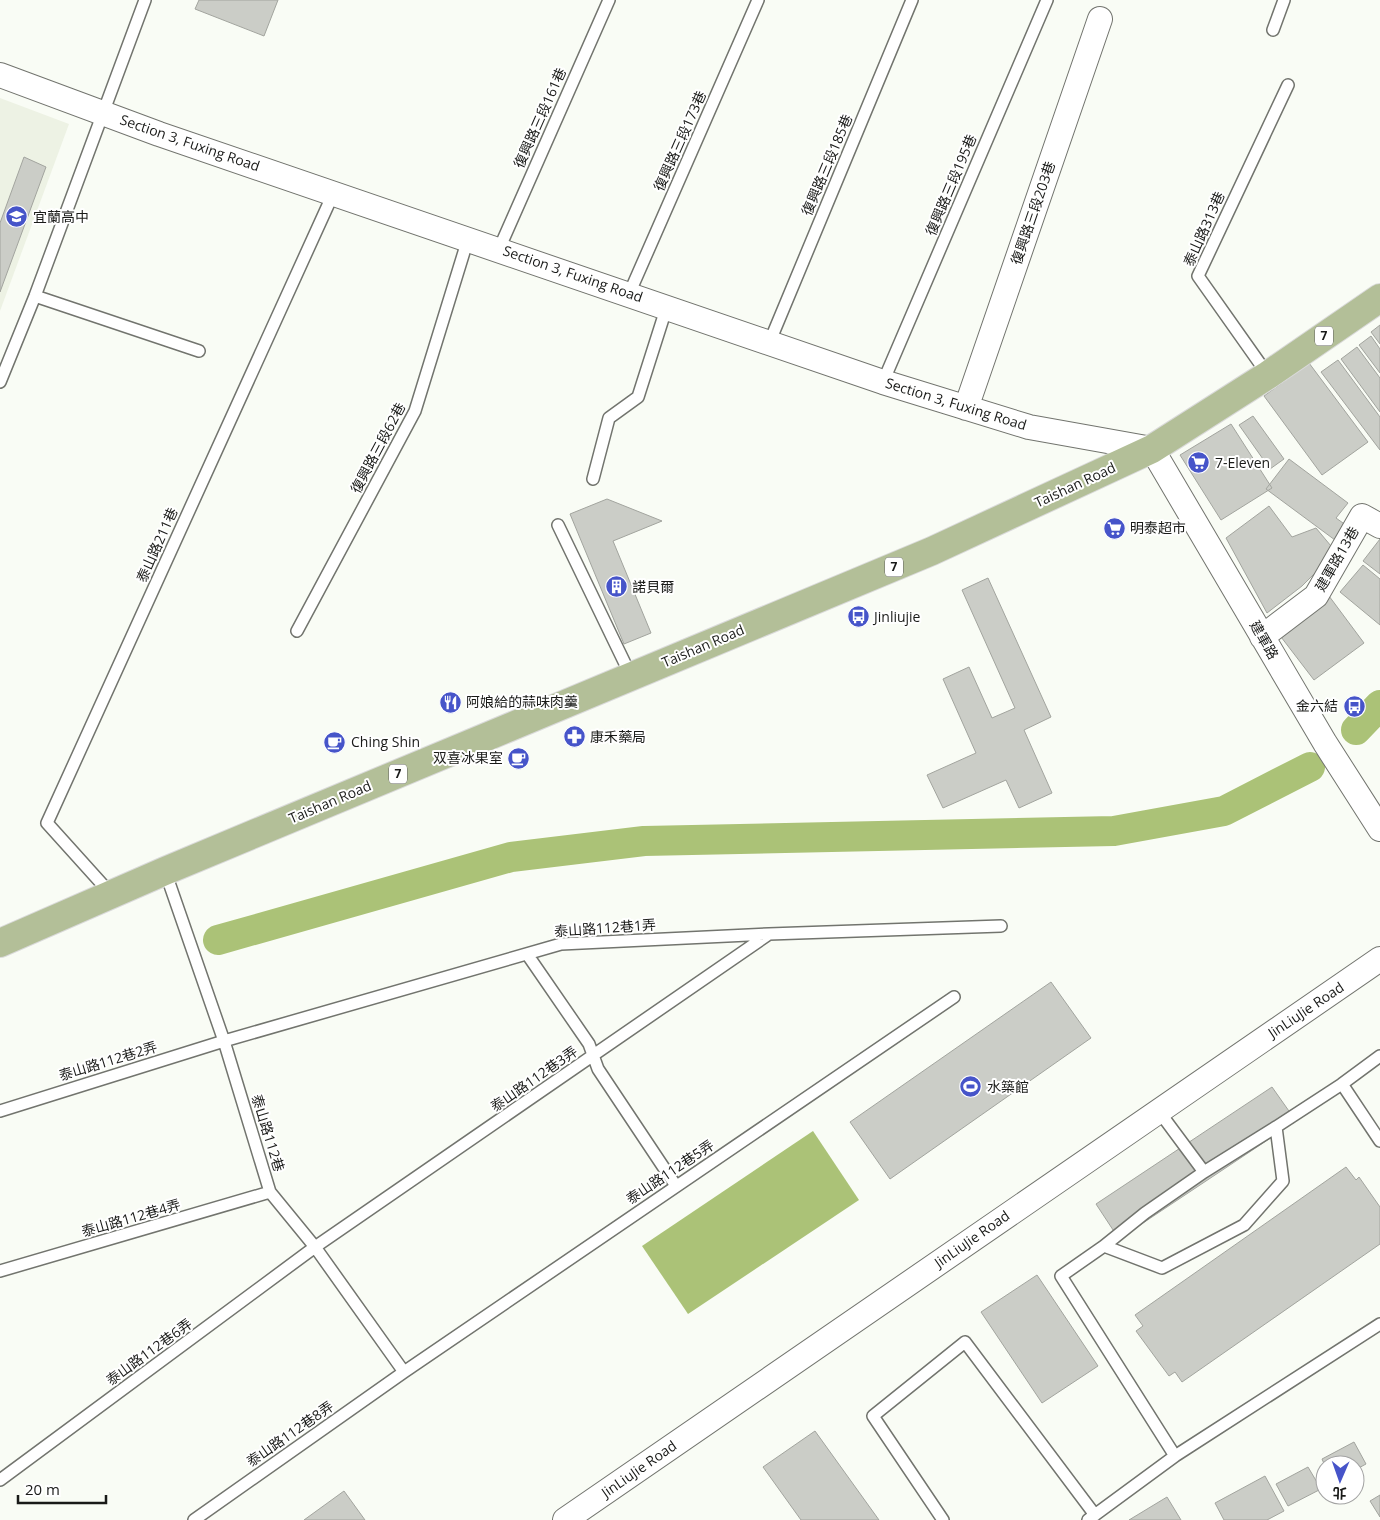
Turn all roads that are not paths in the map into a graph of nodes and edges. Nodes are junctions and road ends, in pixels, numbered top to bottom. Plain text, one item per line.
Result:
1 (145, 0) edge
2 (609, 0) edge
3 (758, 0) edge
4 (912, 0) edge
5 (1047, 0) edge
6 (1284, 0) edge
7 (1100, 18) dead end
8 (1272, 30) dead end
9 (0, 75) edge
10 (1288, 85) dead end
11 (103, 112) junction
12 (334, 192) junction
13 (468, 239) junction
14 (499, 249) junction
15 (629, 294) junction
16 (35, 296) junction
17 (1380, 298) edge
18 (667, 306) junction
19 (770, 341) junction
20 (199, 351) dead end
21 (1268, 375) junction
22 (0, 382) edge
23 (883, 382) junction
24 (966, 408) junction
25 (1152, 449) junction
26 (593, 479) dead end
27 (1371, 521) edge
28 (558, 525) dead end
29 (297, 631) dead end
30 (1262, 637) junction
31 (631, 676) junction
32 (1380, 829) edge
33 (165, 871) junction
34 (112, 894) junction
35 (1001, 926) dead end
36 (769, 934) junction
37 (0, 943) edge
38 (526, 954) junction
39 (1380, 959) edge
40 (954, 997) dead end
41 (224, 1041) junction
42 (593, 1056) junction
43 (1380, 1056) edge
44 (1342, 1084) junction
45 (0, 1110) edge
46 (1158, 1110) junction
47 (1276, 1127) junction
48 (1380, 1141) edge
49 (1204, 1172) junction
50 (676, 1186) junction
51 (270, 1192) junction
52 (1104, 1246) junction
53 (315, 1247) junction
54 (0, 1272) edge
55 (1380, 1324) edge
56 (404, 1372) junction
57 (1175, 1456) junction
58 (0, 1480) edge
59 (1092, 1518) edge
60 (194, 1520) edge
61 (565, 1520) edge
62 (943, 1520) edge

1 - 11 lane
2 - 14 lane, 復興路三段161巷
3 - 15 lane, 復興路三段173巷
4 - 19 lane, 復興路三段185巷
5 - 23 lane, 復興路三段195巷
6 - 8 lane
7 - 24 street, 復興路三段203巷
9 - 11 street, Section 3, Fuxing Road
10 - 21 lane, 泰山路313巷
11 - 12 street, Section 3, Fuxing Road
11 - 16 lane
12 - 13 street, Section 3, Fuxing Road
12 - 34 lane, 泰山路211巷
13 - 14 street, Section 3, Fuxing Road
13 - 29 lane, 復興路三段62巷
14 - 15 street, Section 3, Fuxing Road
15 - 18 street, Section 3, Fuxing Road
16 - 20 lane
16 - 22 lane
17 - 21 main road, Taishan Road / 7
18 - 19 street, Section 3, Fuxing Road
18 - 26 lane
19 - 23 street, Section 3, Fuxing Road
21 - 25 main road, Taishan Road / 7
23 - 24 street, Section 3, Fuxing Road
24 - 25 street, Section 3, Fuxing Road
25 - 30 street, 建軍路
25 - 31 main road, Taishan Road / 7
27 - 30 street, 建軍路13巷
28 - 31 lane
30 - 32 street, 建軍路
31 - 33 main road, Taishan Road / 7
33 - 34 main road, Taishan Road / 7
33 - 41 lane, 泰山路112巷
34 - 37 main road, Taishan Road / 7
35 - 36 lane, 泰山路112巷1弄
36 - 38 lane, 泰山路112巷1弄
36 - 42 lane, 泰山路112巷3弄
38 - 41 lane, 泰山路112巷1弄
38 - 42 lane
39 - 46 street, JinLiuJie Road
40 - 50 lane, 泰山路112巷5弄
41 - 45 lane, 泰山路112巷2弄
41 - 51 lane, 泰山路112巷
42 - 50 lane
42 - 53 lane, 泰山路112巷3弄
43 - 44 lane
44 - 47 lane
44 - 48 lane
46 - 49 lane
46 - 61 street, JinLiuJie Road
47 - 49 lane
47 - 52 lane
49 - 52 lane
50 - 56 lane, 泰山路112巷5弄
51 - 53 lane, 泰山路112巷
51 - 54 lane, 泰山路112巷4弄
52 - 57 lane
53 - 56 lane, 泰山路112巷
53 - 58 lane, 泰山路112巷6弄
55 - 57 lane
56 - 60 lane, 泰山路112巷8弄
57 - 59 lane
59 - 62 lane

